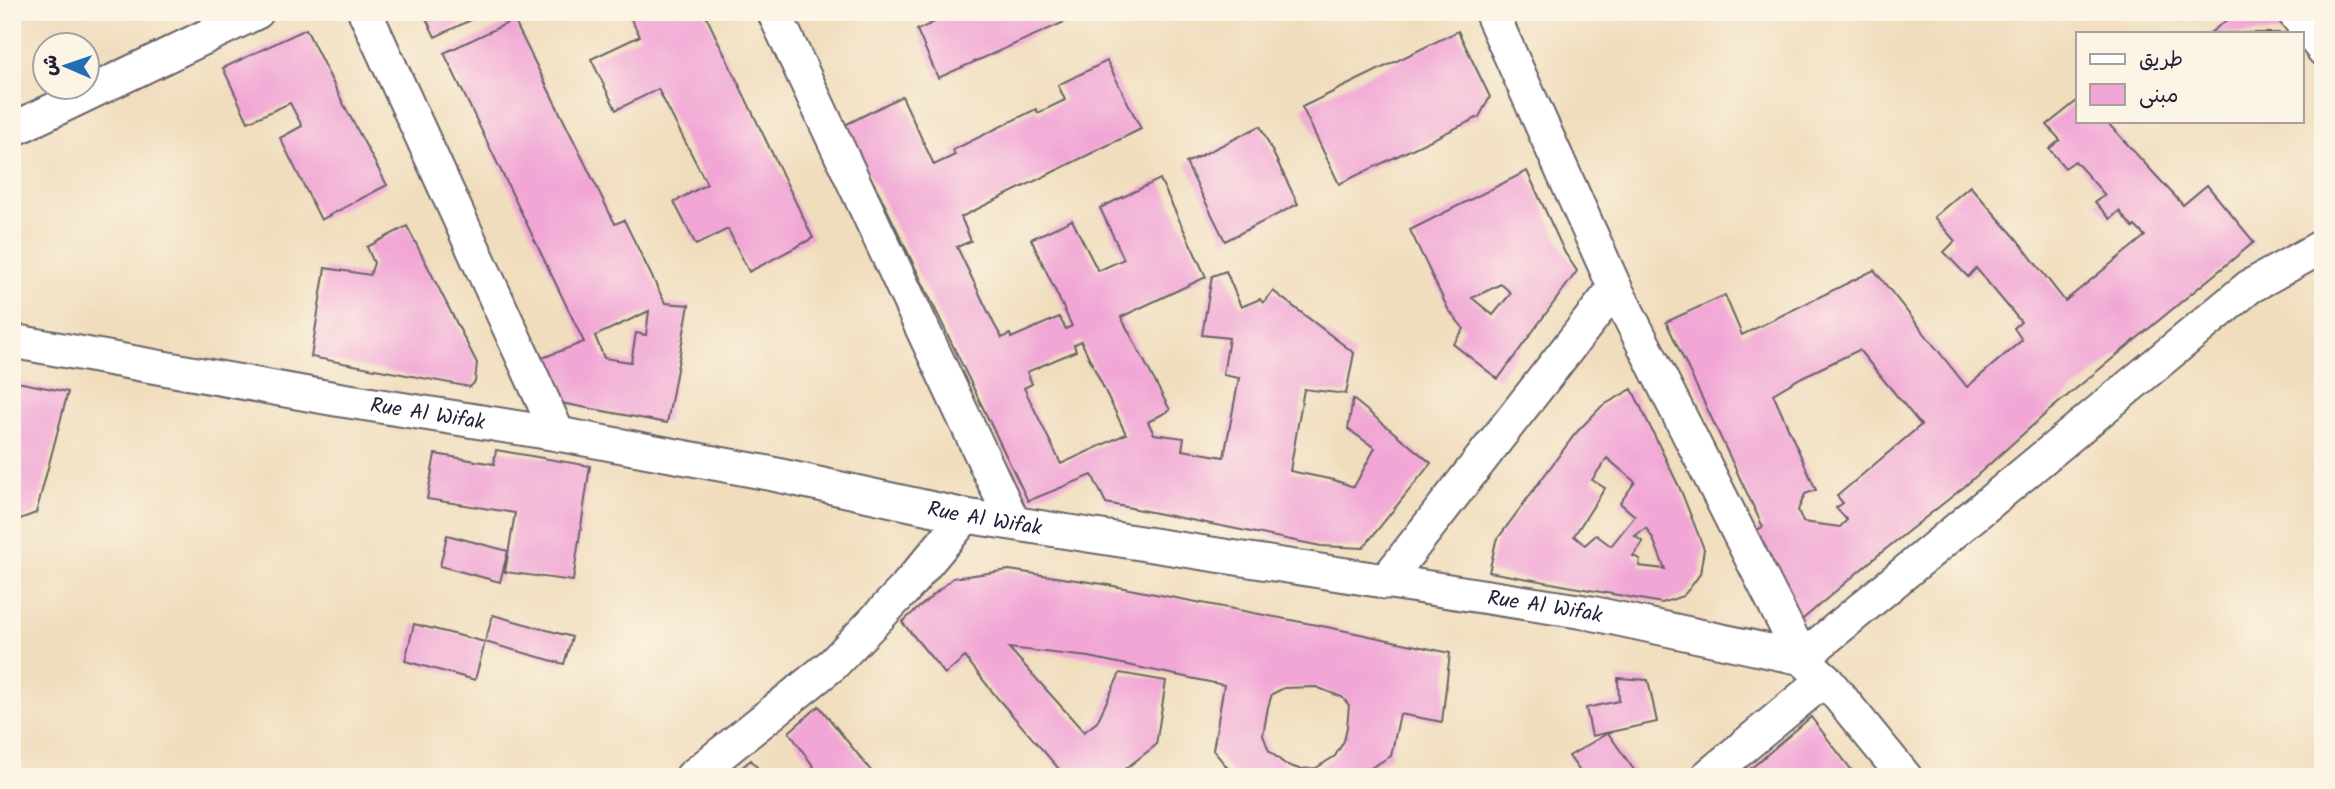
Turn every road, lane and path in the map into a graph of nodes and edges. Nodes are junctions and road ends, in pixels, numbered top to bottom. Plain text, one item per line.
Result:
1 (257, 12) edge
2 (365, 12) edge
3 (774, 12) edge
4 (1491, 12) edge
5 (2294, 12) edge
6 (2323, 49) edge
7 (12, 131) edge
8 (2323, 246) edge
9 (1615, 288) junction
10 (12, 341) edge
11 (558, 434) junction
12 (966, 516) junction
13 (1013, 522) junction
14 (1385, 582) junction
15 (1813, 669) junction
16 (692, 777) edge
17 (1707, 777) edge
18 (1905, 777) edge

1 - 7 street
2 - 11 street
3 - 13 street
4 - 9 street
5 - 6 street
8 - 15 street
9 - 14 street
9 - 15 street
10 - 11 street, Rue Al Wifak
11 - 12 street, Rue Al Wifak
12 - 13 street, Rue Al Wifak
12 - 16 street
13 - 14 street, Rue Al Wifak
14 - 15 street, Rue Al Wifak
15 - 17 street
15 - 18 street

